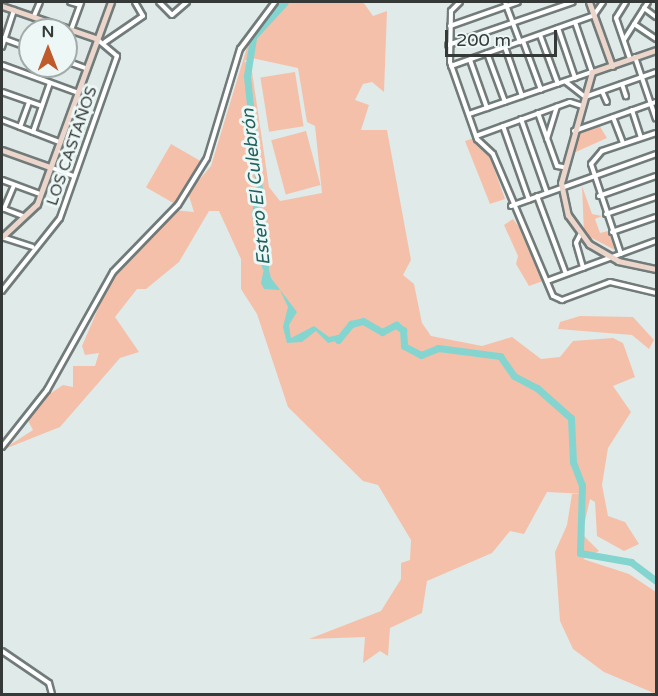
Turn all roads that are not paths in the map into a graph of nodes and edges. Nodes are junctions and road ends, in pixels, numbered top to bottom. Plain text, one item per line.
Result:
1 (40, 2) edge
2 (70, 2) edge
3 (111, 2) edge
4 (135, 2) edge
5 (159, 2) edge
6 (187, 2) edge
7 (275, 2) edge
8 (459, 2) edge
9 (518, 2) edge
10 (573, 2) edge
11 (589, 2) edge
12 (603, 2) edge
13 (626, 2) edge
14 (648, 2) edge
15 (81, 3) edge
16 (506, 4) edge
17 (2, 6) edge
18 (644, 8) junction
19 (14, 9) junction
20 (594, 15) junction
21 (34, 16) junction
22 (657, 17) edge
23 (38, 18) edge
24 (75, 18) edge
25 (575, 22) junction
26 (513, 23) junction
27 (634, 24) junction
28 (450, 26) junction
29 (558, 28) junction
30 (78, 32) edge
31 (540, 35) junction
32 (95, 38) junction
33 (3, 39) edge
34 (657, 39) edge
35 (624, 40) junction
36 (521, 41) junction
37 (105, 42) junction
38 (18, 44) edge
39 (448, 45) junction
40 (2, 47) edge
41 (505, 47) junction
42 (657, 50) edge
43 (487, 53) junction
44 (632, 58) junction
45 (470, 60) junction
46 (2, 65) edge
47 (78, 65) edge
48 (451, 66) junction
49 (612, 66) junction
50 (85, 68) junction
51 (592, 72) junction
52 (657, 72) edge
53 (642, 77) junction
54 (575, 78) junction
55 (565, 81) junction
56 (50, 82) junction
57 (558, 84) junction
58 (622, 84) junction
59 (541, 90) junction
60 (602, 91) junction
61 (2, 92) edge
62 (76, 92) junction
63 (522, 96) junction
64 (626, 96) dead end
65 (585, 97) junction
66 (29, 102) junction
67 (505, 102) junction
68 (607, 102) dead end
69 (654, 103) edge
70 (42, 106) junction
71 (582, 106) junction
72 (557, 107) junction
73 (488, 108) junction
74 (632, 110) junction
75 (538, 113) junction
76 (469, 114) junction
77 (613, 117) junction
78 (521, 119) junction
79 (657, 119) edge
80 (2, 120) edge
81 (503, 126) junction
82 (20, 127) junction
83 (574, 131) junction
84 (33, 132) junction
85 (657, 133) edge
86 (476, 136) junction
87 (641, 137) junction
88 (547, 139) junction
89 (59, 142) junction
90 (623, 143) junction
91 (2, 150) edge
92 (657, 154) edge
93 (50, 167) junction
94 (563, 167) junction
95 (74, 176) junction
96 (657, 176) edge
97 (592, 177) junction
98 (2, 180) edge
99 (14, 185) junction
100 (561, 188) junction
101 (547, 193) junction
102 (40, 194) junction
103 (537, 196) junction
104 (599, 196) junction
105 (657, 197) edge
106 (529, 200) junction
107 (511, 206) junction
108 (3, 209) edge
109 (606, 214) junction
110 (23, 216) junction
111 (657, 217) edge
112 (612, 232) junction
113 (580, 235) junction
114 (2, 236) edge
115 (656, 243) edge
116 (32, 247) junction
117 (621, 254) junction
118 (611, 258) junction
119 (583, 268) junction
120 (657, 269) edge
121 (566, 274) junction
122 (547, 281) junction
123 (2, 291) edge
124 (657, 293) edge
125 (2, 447) edge
126 (2, 651) edge
127 (52, 694) edge

1 - 21 street
2 - 15 street
3 - 32 street
4 - 37 street
5 - 6 street
7 - 125 street
8 - 28 street
9 - 16 street
10 - 26 street
11 - 20 street
12 - 20 street
13 - 35 street
14 - 18 street
15 - 24 street
16 - 26 street
16 - 28 street
17 - 19 street
18 - 22 street
18 - 27 street
19 - 21 street
19 - 33 street
20 - 25 street
20 - 49 street
21 - 23 street
25 - 29 street
25 - 51 street
26 - 36 street
26 - 39 street
27 - 34 street
27 - 35 street
28 - 39 street
29 - 31 street
29 - 54 street
30 - 32 street
31 - 36 street
31 - 57 street
32 - 37 street
32 - 50 street
33 - 38 street
33 - 40 street
35 - 44 street
36 - 41 street
36 - 59 street
37 - 95 street, LOS CASTAÑOS
39 - 48 street
41 - 43 street
41 - 63 street
42 - 44 street
43 - 45 street
43 - 67 street
44 - 49 street
44 - 53 street
45 - 48 street
45 - 73 street
46 - 56 street
47 - 50 street
48 - 76 street
49 - 51 street
50 - 62 street
51 - 54 street
51 - 65 street
52 - 53 street
53 - 58 street
53 - 69 street
54 - 55 street
55 - 57 street
55 - 65 street
56 - 62 street
56 - 70 street
57 - 59 street
58 - 60 street
58 - 64 street
59 - 63 street
60 - 65 street
60 - 68 street
61 - 66 street
62 - 89 street
63 - 67 street
65 - 71 street
66 - 70 street
66 - 82 street
67 - 73 street
69 - 74 street
69 - 79 street
70 - 84 street
71 - 72 street
71 - 83 street
72 - 75 street
72 - 88 street
73 - 76 street
74 - 77 street
74 - 87 street
75 - 78 street
75 - 88 street
76 - 86 street
77 - 83 street
77 - 90 street
78 - 81 street
78 - 101 street
80 - 82 street
81 - 86 street
81 - 106 street
82 - 84 street
83 - 94 street
84 - 89 street
85 - 87 street
86 - 107 street
87 - 90 street
88 - 94 street
89 - 93 street
90 - 97 street
91 - 93 street
92 - 97 street
93 - 95 street
93 - 102 street
94 - 100 street
95 - 116 street, LOS CASTAÑOS
96 - 104 street
97 - 100 street
97 - 104 street
98 - 99 street
99 - 102 street
99 - 108 street
100 - 101 street
100 - 113 street
101 - 103 street
102 - 110 street
103 - 106 street
103 - 121 street
104 - 109 street
105 - 109 street
106 - 107 street
107 - 122 street
108 - 110 street
109 - 112 street
110 - 114 street
111 - 112 street
112 - 117 street
113 - 118 street
113 - 119 street
114 - 116 street
115 - 117 street
116 - 123 street, LOS CASTAÑOS
117 - 118 street
118 - 119 street
118 - 120 street
119 - 121 street
121 - 122 street
122 - 124 street
126 - 127 street

